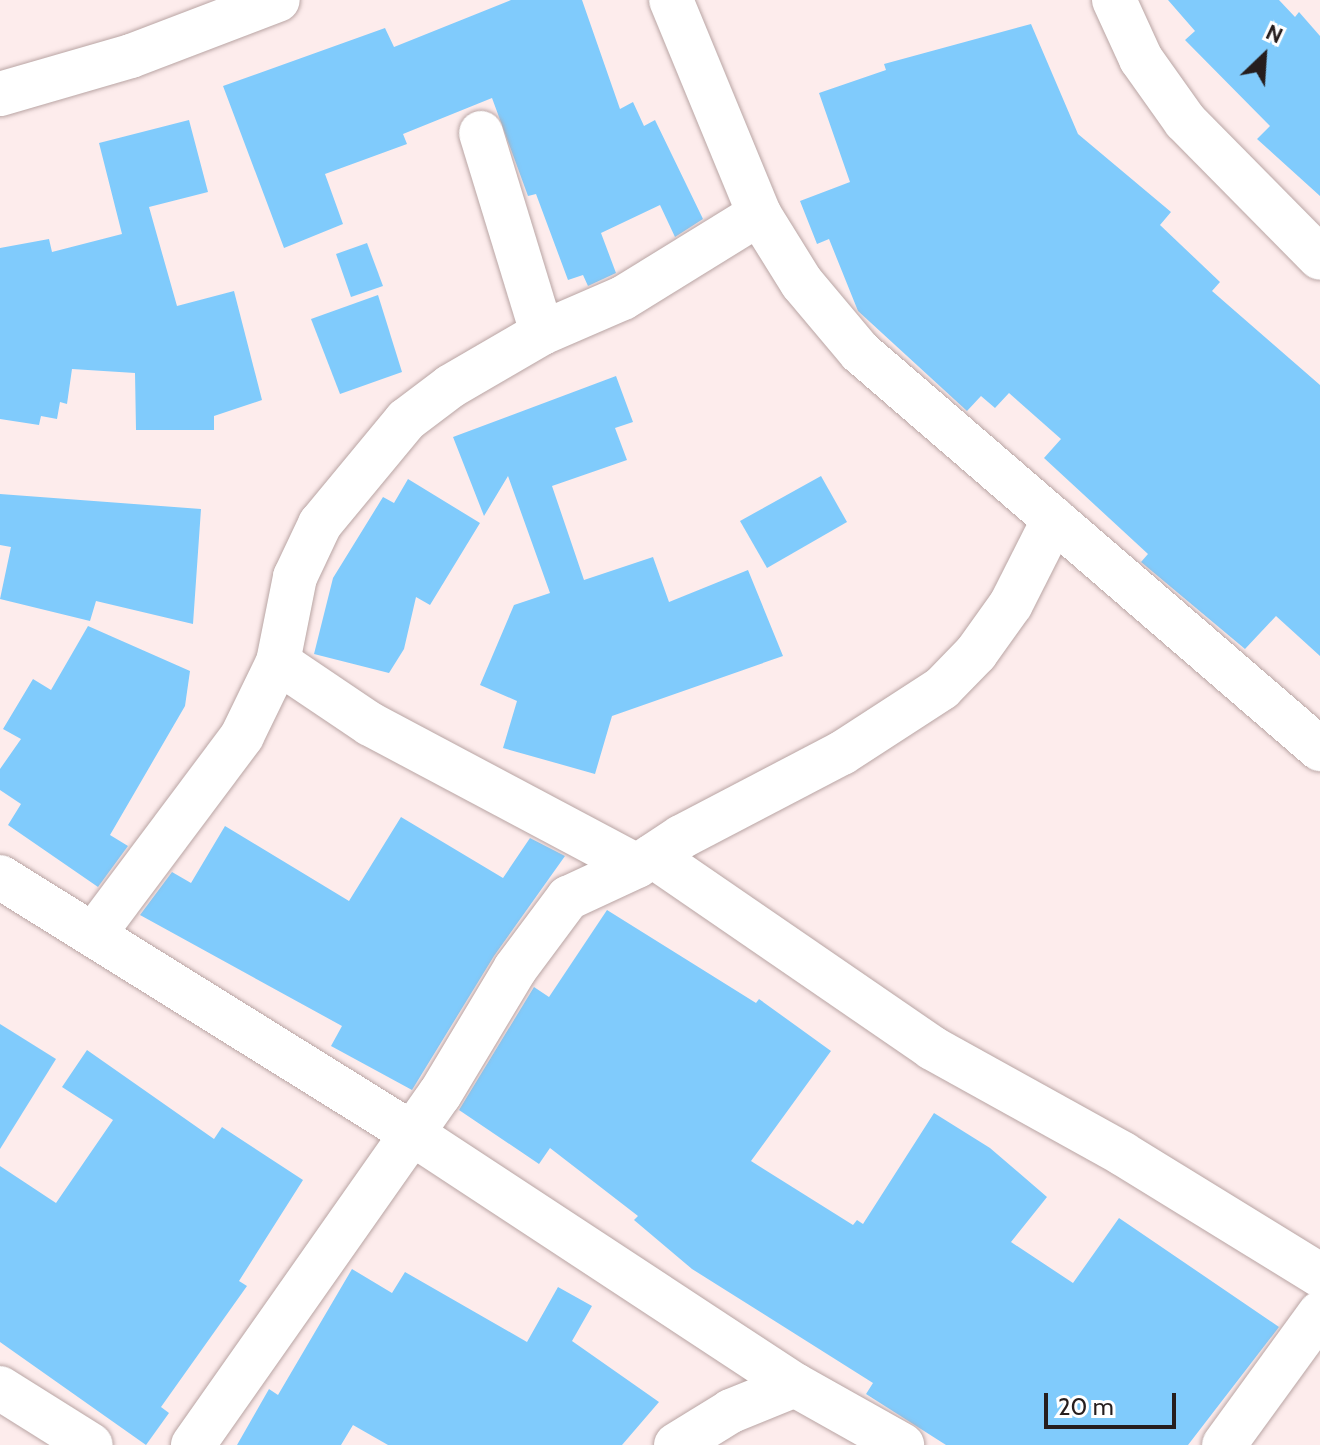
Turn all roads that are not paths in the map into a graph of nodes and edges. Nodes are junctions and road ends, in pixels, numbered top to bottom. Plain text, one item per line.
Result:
1 (278, 0) edge
2 (671, 0) edge
3 (1114, 0) edge
4 (218, 10) edge
5 (0, 94) edge
6 (481, 133) dead end
7 (759, 214) junction
8 (1320, 258) edge
9 (542, 333) junction
10 (1054, 519) junction
11 (278, 662) junction
12 (1320, 749) edge
13 (645, 861) junction
14 (0, 877) edge
15 (94, 934) junction
16 (411, 1133) junction
17 (1320, 1275) edge
18 (1320, 1313) edge
19 (795, 1385) junction
20 (0, 1388) edge
21 (91, 1445) edge
22 (193, 1445) edge
23 (676, 1445) edge
24 (902, 1445) edge
25 (1224, 1445) edge

1 - 4 street
2 - 7 street
3 - 8 street
4 - 5 street
6 - 9 street
7 - 9 street
7 - 10 street
9 - 11 street
10 - 12 street
10 - 13 street
11 - 13 street
11 - 15 street
13 - 16 street
13 - 17 street
14 - 15 street
15 - 16 street
16 - 19 street
16 - 22 street
18 - 25 street
19 - 23 street
19 - 24 street
20 - 21 street

